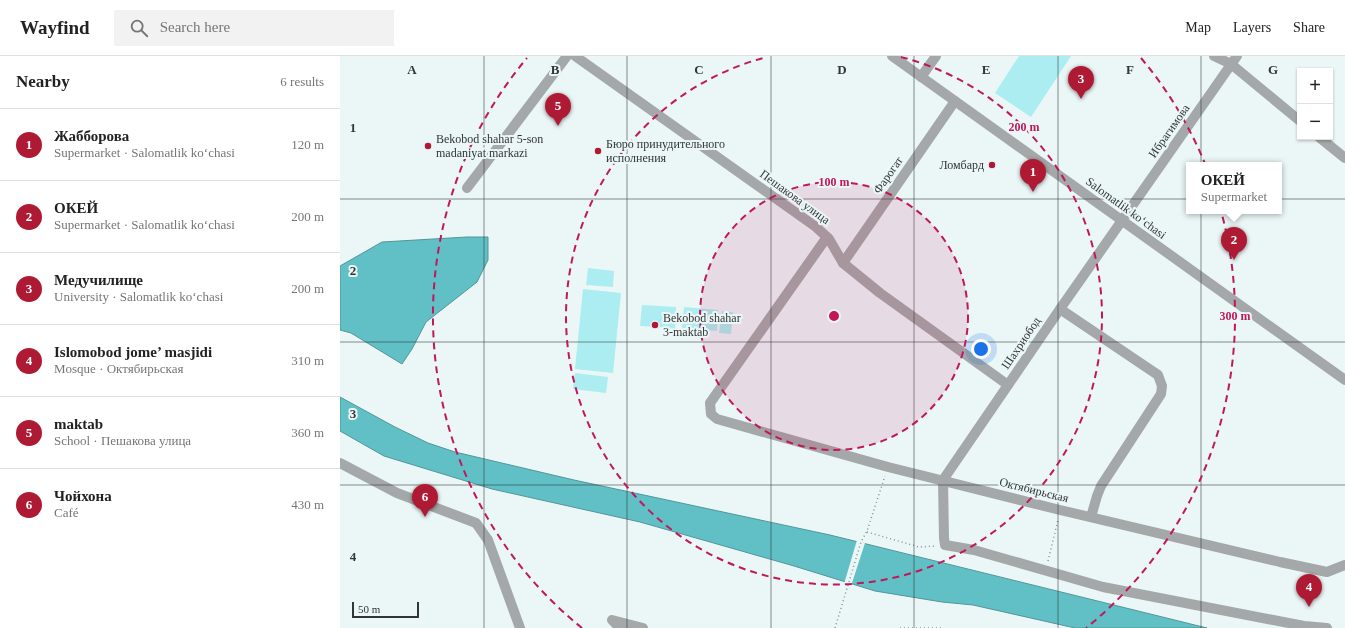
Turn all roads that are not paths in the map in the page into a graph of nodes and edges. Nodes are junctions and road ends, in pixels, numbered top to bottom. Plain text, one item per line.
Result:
1 (567, 56) edge
2 (575, 56) edge
3 (892, 56) edge
4 (936, 56) edge
5 (1214, 56) edge
6 (1234, 60) edge
7 (921, 77) junction
8 (955, 101) junction
9 (1297, 118) edge
10 (1323, 140) edge
11 (1345, 158) edge
12 (468, 188) dead end
13 (1122, 221) junction
14 (827, 237) junction
15 (843, 263) junction
16 (1060, 309) junction
17 (1345, 380) edge
18 (1008, 385) junction
19 (340, 462) edge
20 (943, 480) junction
21 (1091, 517) junction
22 (1345, 565) edge
23 (520, 628) edge
24 (620, 628) edge
25 (643, 628) edge
26 (1327, 628) edge

1 - 12 street
2 - 14 street, Пешакова улица
3 - 7 street, Salomatlik ko‘chasi
4 - 7 street
5 - 6 street
6 - 9 street
6 - 13 street, Ибрагимова
7 - 8 street, Salomatlik ko‘chasi
8 - 13 street, Salomatlik ko‘chasi
8 - 15 street, Фарогат
10 - 11 street
13 - 16 street, Шахриобод
13 - 17 street, Salomatlik ko‘chasi
14 - 15 street, Пешакова улица
14 - 20 street, Октябирьская
15 - 18 street, Пешакова улица
16 - 18 street, Шахриобод
16 - 21 street
18 - 20 street, Шахриобод
19 - 23 street
20 - 21 street, Октябирьская
20 - 26 street
21 - 22 street, Октябирьская
24 - 25 street

